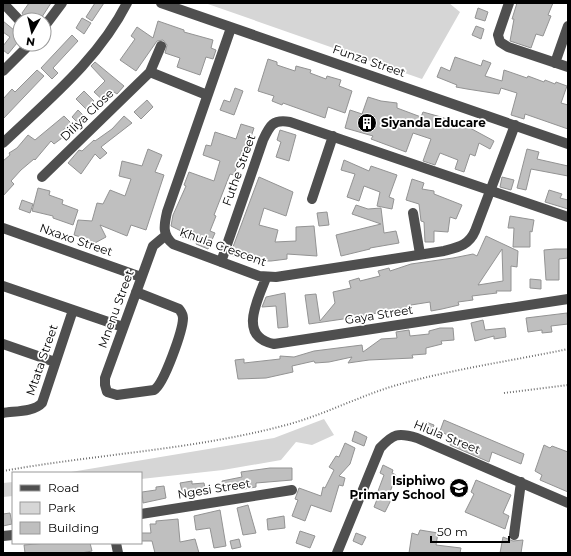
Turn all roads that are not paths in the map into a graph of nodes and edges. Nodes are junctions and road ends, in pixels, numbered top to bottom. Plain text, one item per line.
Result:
1 (62, 3) edge
2 (127, 3) edge
3 (161, 3) edge
4 (509, 3) edge
5 (52, 17) edge
6 (568, 26) edge
7 (231, 28) junction
8 (161, 46) dead end
9 (22, 52) edge
10 (555, 63) junction
11 (568, 67) edge
12 (3, 71) edge
13 (150, 72) junction
14 (207, 95) junction
15 (514, 125) junction
16 (333, 136) junction
17 (3, 143) edge
18 (568, 144) edge
19 (42, 177) dead end
20 (490, 190) junction
21 (312, 199) dead end
22 (413, 214) dead end
23 (568, 217) edge
24 (3, 228) edge
25 (165, 236) junction
26 (420, 254) junction
27 (221, 262) junction
28 (141, 277) junction
29 (266, 278) junction
30 (3, 286) edge
31 (136, 292) junction
32 (568, 299) edge
33 (73, 310) junction
34 (123, 327) junction
35 (3, 345) edge
36 (55, 362) junction
37 (3, 413) edge
38 (521, 482) junction
39 (292, 490) dead end
40 (568, 503) edge
41 (142, 514) edge
42 (514, 535) dead end
43 (337, 553) edge

1 - 5 street
2 - 17 street
3 - 7 street, Funza Street
4 - 10 street
6 - 10 street
7 - 14 street, Khula Crescent
7 - 15 street, Funza Street
8 - 13 street, Diliya Close
9 - 12 street
10 - 11 street
13 - 14 street
13 - 19 street, Diliya Close
14 - 25 street, Khula Crescent
15 - 18 street, Funza Street
15 - 20 street, Khula Crescent
16 - 20 street, Futhe Street
16 - 21 street
16 - 27 street, Futhe Street
20 - 23 street
20 - 26 street, Khula Crescent
22 - 26 street
24 - 28 street, Nxaxo Street
25 - 27 street, Khula Crescent
25 - 28 street, Mnenu Street
26 - 29 street, Khula Crescent
27 - 29 street, Khula Crescent
28 - 31 street, Mnenu Street
29 - 32 street, Gaya Street
30 - 33 street
31 - 34 street, Mnenu Street
31 - 34 street, Mnenu Street
33 - 34 street
33 - 36 street, Mtata Street
35 - 36 street
36 - 37 street, Mtata Street
38 - 40 street, Hlula Street
38 - 42 street
38 - 43 street, Hlula Street
39 - 41 street, Ngesi Street

